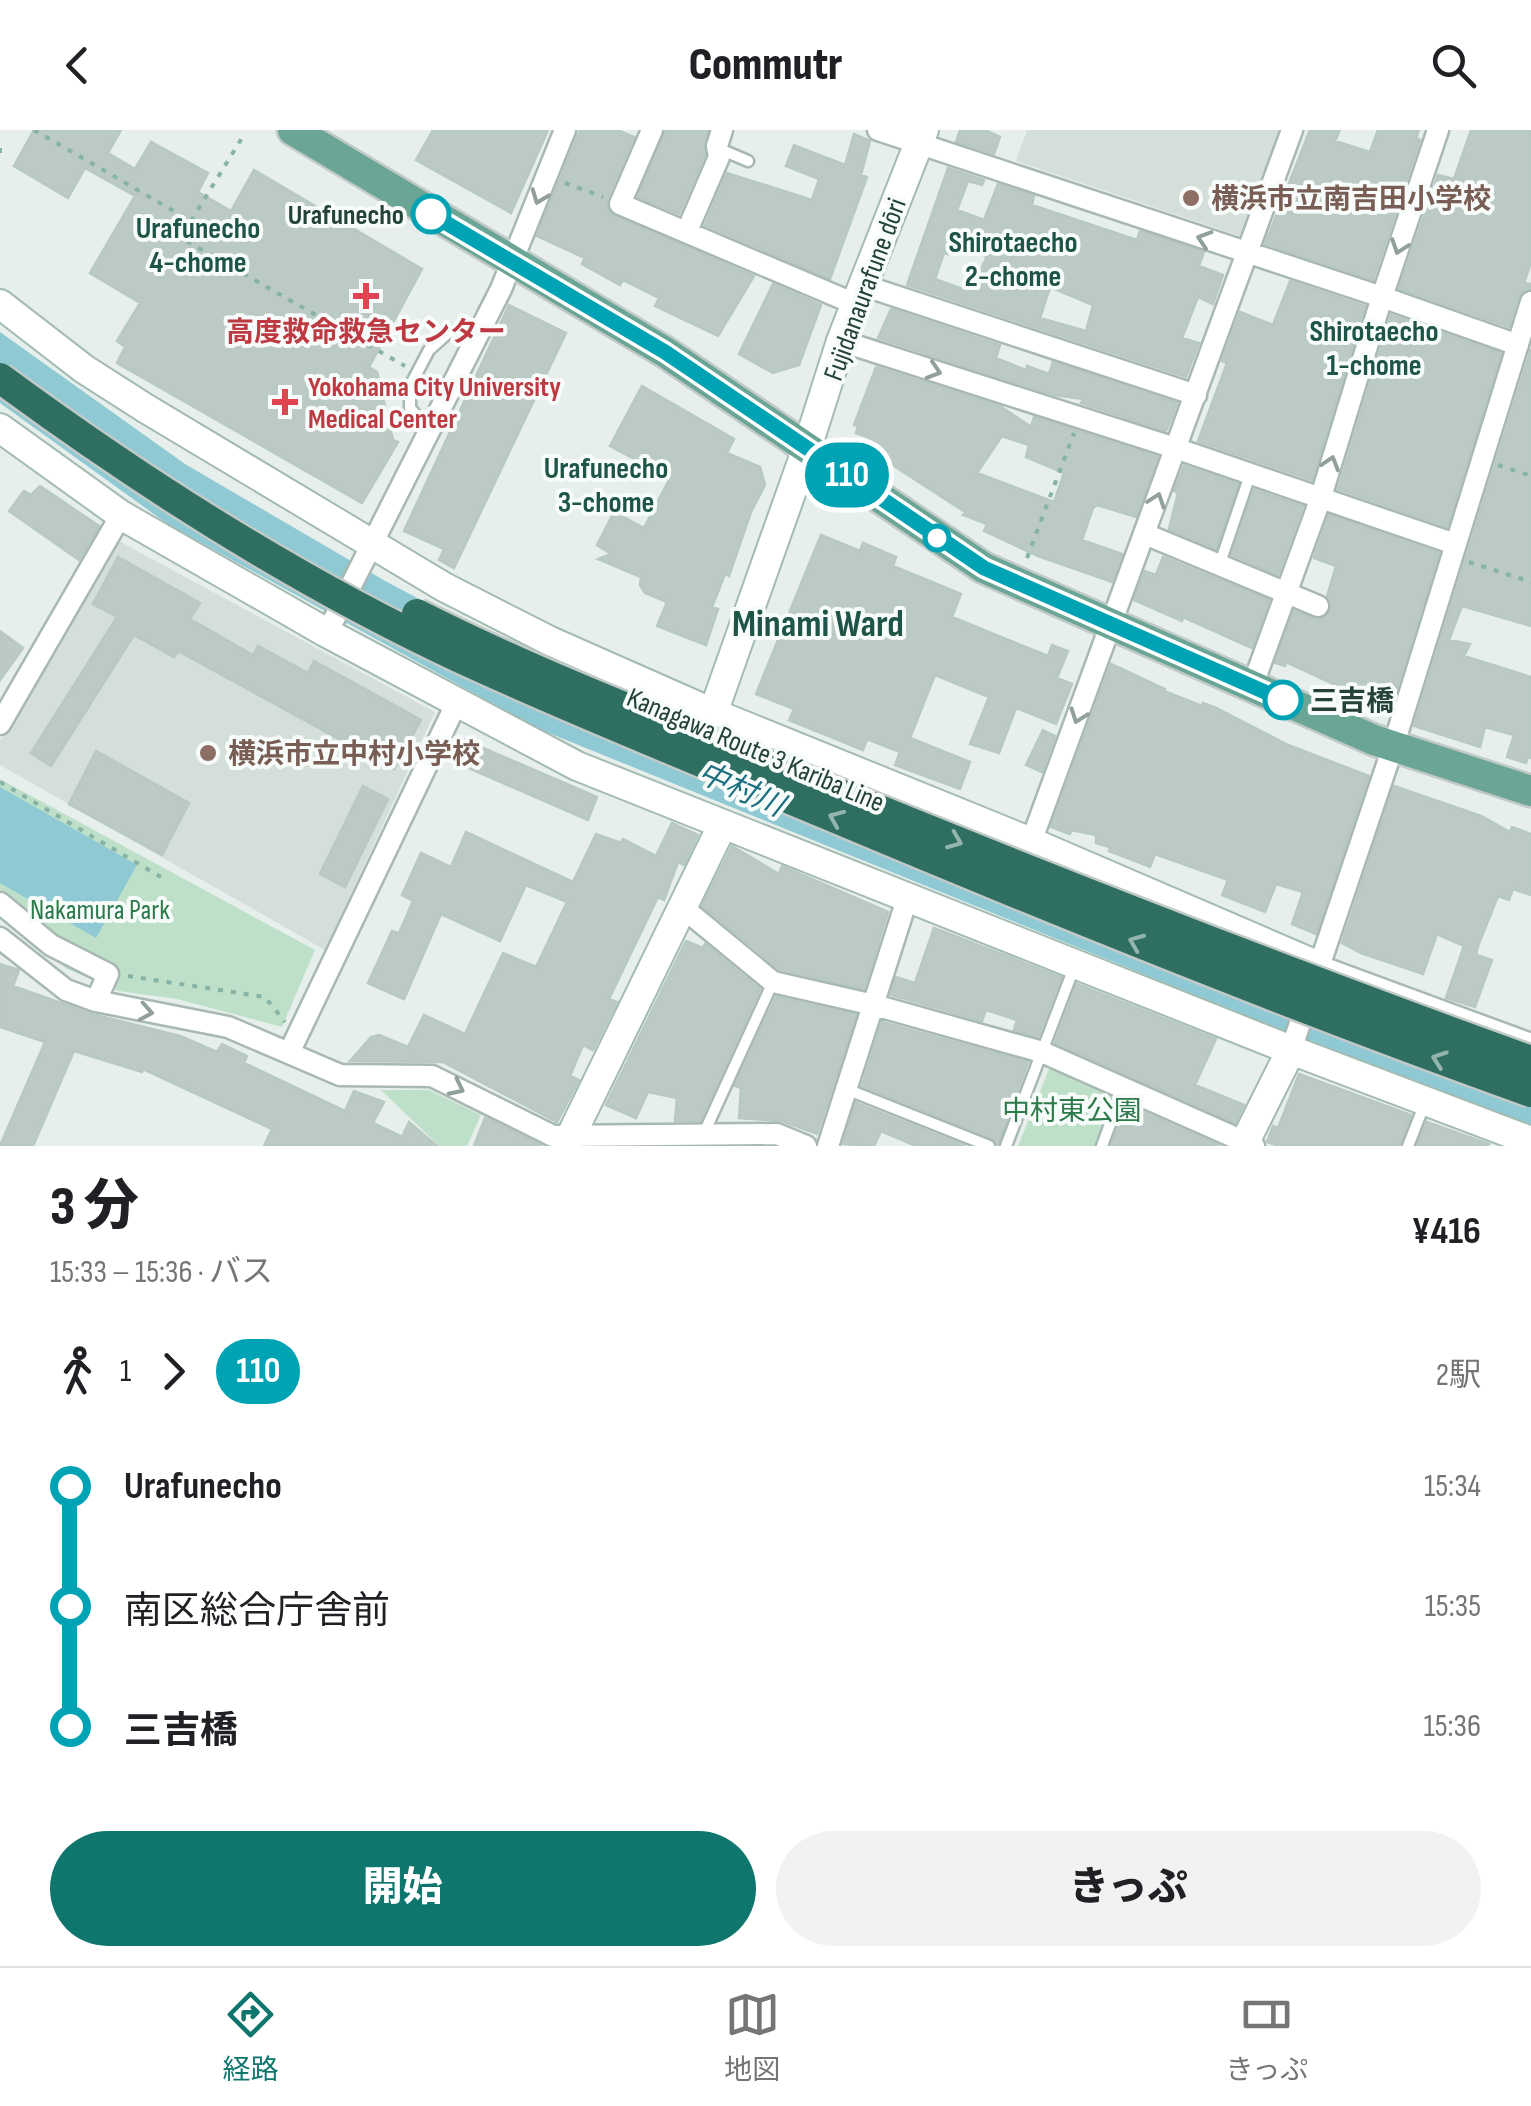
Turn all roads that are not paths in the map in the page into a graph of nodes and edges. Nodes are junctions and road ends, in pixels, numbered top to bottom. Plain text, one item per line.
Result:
1 (293, 130) edge
2 (565, 130) edge
3 (652, 130) edge
4 (722, 130) edge
5 (878, 130) edge
6 (1292, 130) edge
7 (1438, 130) edge
8 (921, 137) edge
9 (720, 157) junction
10 (748, 160) dead end
11 (687, 231) junction
12 (1246, 253) junction
13 (513, 263) junction
14 (859, 295) junction
15 (1382, 298) junction
16 (1531, 302) edge
17 (0, 304) edge
18 (479, 330) junction
19 (841, 341) junction
20 (1518, 345) junction
21 (0, 353) edge
22 (0, 378) edge
23 (1196, 395) junction
24 (0, 428) edge
25 (428, 431) junction
26 (808, 448) junction
27 (1175, 448) junction
28 (1250, 475) junction
29 (1320, 500) junction
30 (120, 515) junction
31 (1145, 534) junction
32 (372, 545) junction
33 (1453, 551) junction
34 (1219, 566) junction
35 (1288, 595) junction
36 (1318, 606) dead end
37 (1112, 624) junction
38 (327, 633) junction
39 (1252, 687) junction
40 (456, 704) junction
41 (713, 713) junction
42 (0, 724) edge
43 (1393, 747) junction
44 (1531, 791) edge
45 (722, 826) junction
46 (1032, 842) junction
47 (908, 896) junction
48 (0, 903) edge
49 (682, 907) junction
50 (2, 945) edge
51 (1076, 964) junction
52 (1320, 966) junction
53 (773, 982) junction
54 (96, 1001) junction
55 (874, 1005) junction
56 (1531, 1044) edge
57 (293, 1045) junction
58 (1291, 1050) junction
59 (1042, 1052) junction
60 (1531, 1061) edge
61 (1124, 1086) junction
62 (846, 1089) junction
63 (1531, 1092) edge
64 (1425, 1102) junction
65 (704, 1133) junction
66 (570, 1140) edge
67 (1531, 1141) edge
68 (1247, 1145) edge
69 (806, 1146) edge
70 (828, 1146) edge
71 (989, 1146) edge
72 (1006, 1146) edge
73 (1102, 1146) edge
74 (1408, 1146) edge

1 - 13 main road
2 -> 13 street
3 - 11 street
4 - 9 street
5 - 8 street
6 - 12 street
7 -> 15 street
12 -> 8 street
8 - 14 street, Fujidanaurafune dōri
9 - 10 lane
9 - 11 street
11 - 14 street
12 - 15 street
12 - 23 street
13 - 18 street
13 - 26 main road
14 - 19 street, Fujidanaurafune dōri
14 - 23 street
15 - 20 street
29 -> 15 street
16 - 20 street
17 - 32 street
18 - 25 street
18 - 25 lane
19 - 26 street, Fujidanaurafune dōri
19 -> 27 street
20 - 33 street
21 -> 60 highway, Kanagawa Route 3 Kariba Line, bridge
63 -> 22 highway, Kanagawa Route 3 Kariba Line, bridge
23 - 27 street
24 - 30 street
25 - 32 street
26 - 37 main road
26 - 41 street, Fujidanaurafune dōri
27 - 28 street
31 -> 27 street
28 - 29 street
28 - 34 lane
29 - 33 street
29 - 35 street
30 - 38 street
30 - 42 street
31 - 34 street
31 - 37 street
32 - 38 street
32 - 41 street
33 - 43 street
34 - 35 street
35 - 36 street
35 - 39 street
37 - 39 main road
37 -> 46 street
38 - 40 street
39 - 43 main road
40 - 45 street
40 - 57 street
41 - 46 street
43 - 44 main road
43 - 52 street
45 - 47 street
45 - 49 street
46 - 52 street
47 - 51 street
47 - 55 street
48 - 54 street
49 - 53 street
49 - 66 street
50 - 54 street
51 - 58 street
51 - 59 lane
52 - 56 street
52 - 58 street, bridge
53 - 55 street
53 - 65 lane
54 -> 57 street
55 - 59 street
55 - 62 street
57 -> 66 street
58 - 64 street
58 - 68 street
59 - 61 street
59 - 72 lane
61 - 68 street
61 - 73 lane
62 - 70 street
62 - 71 lane
64 - 67 street
64 - 74 lane
65 - 66 street
65 - 69 street

